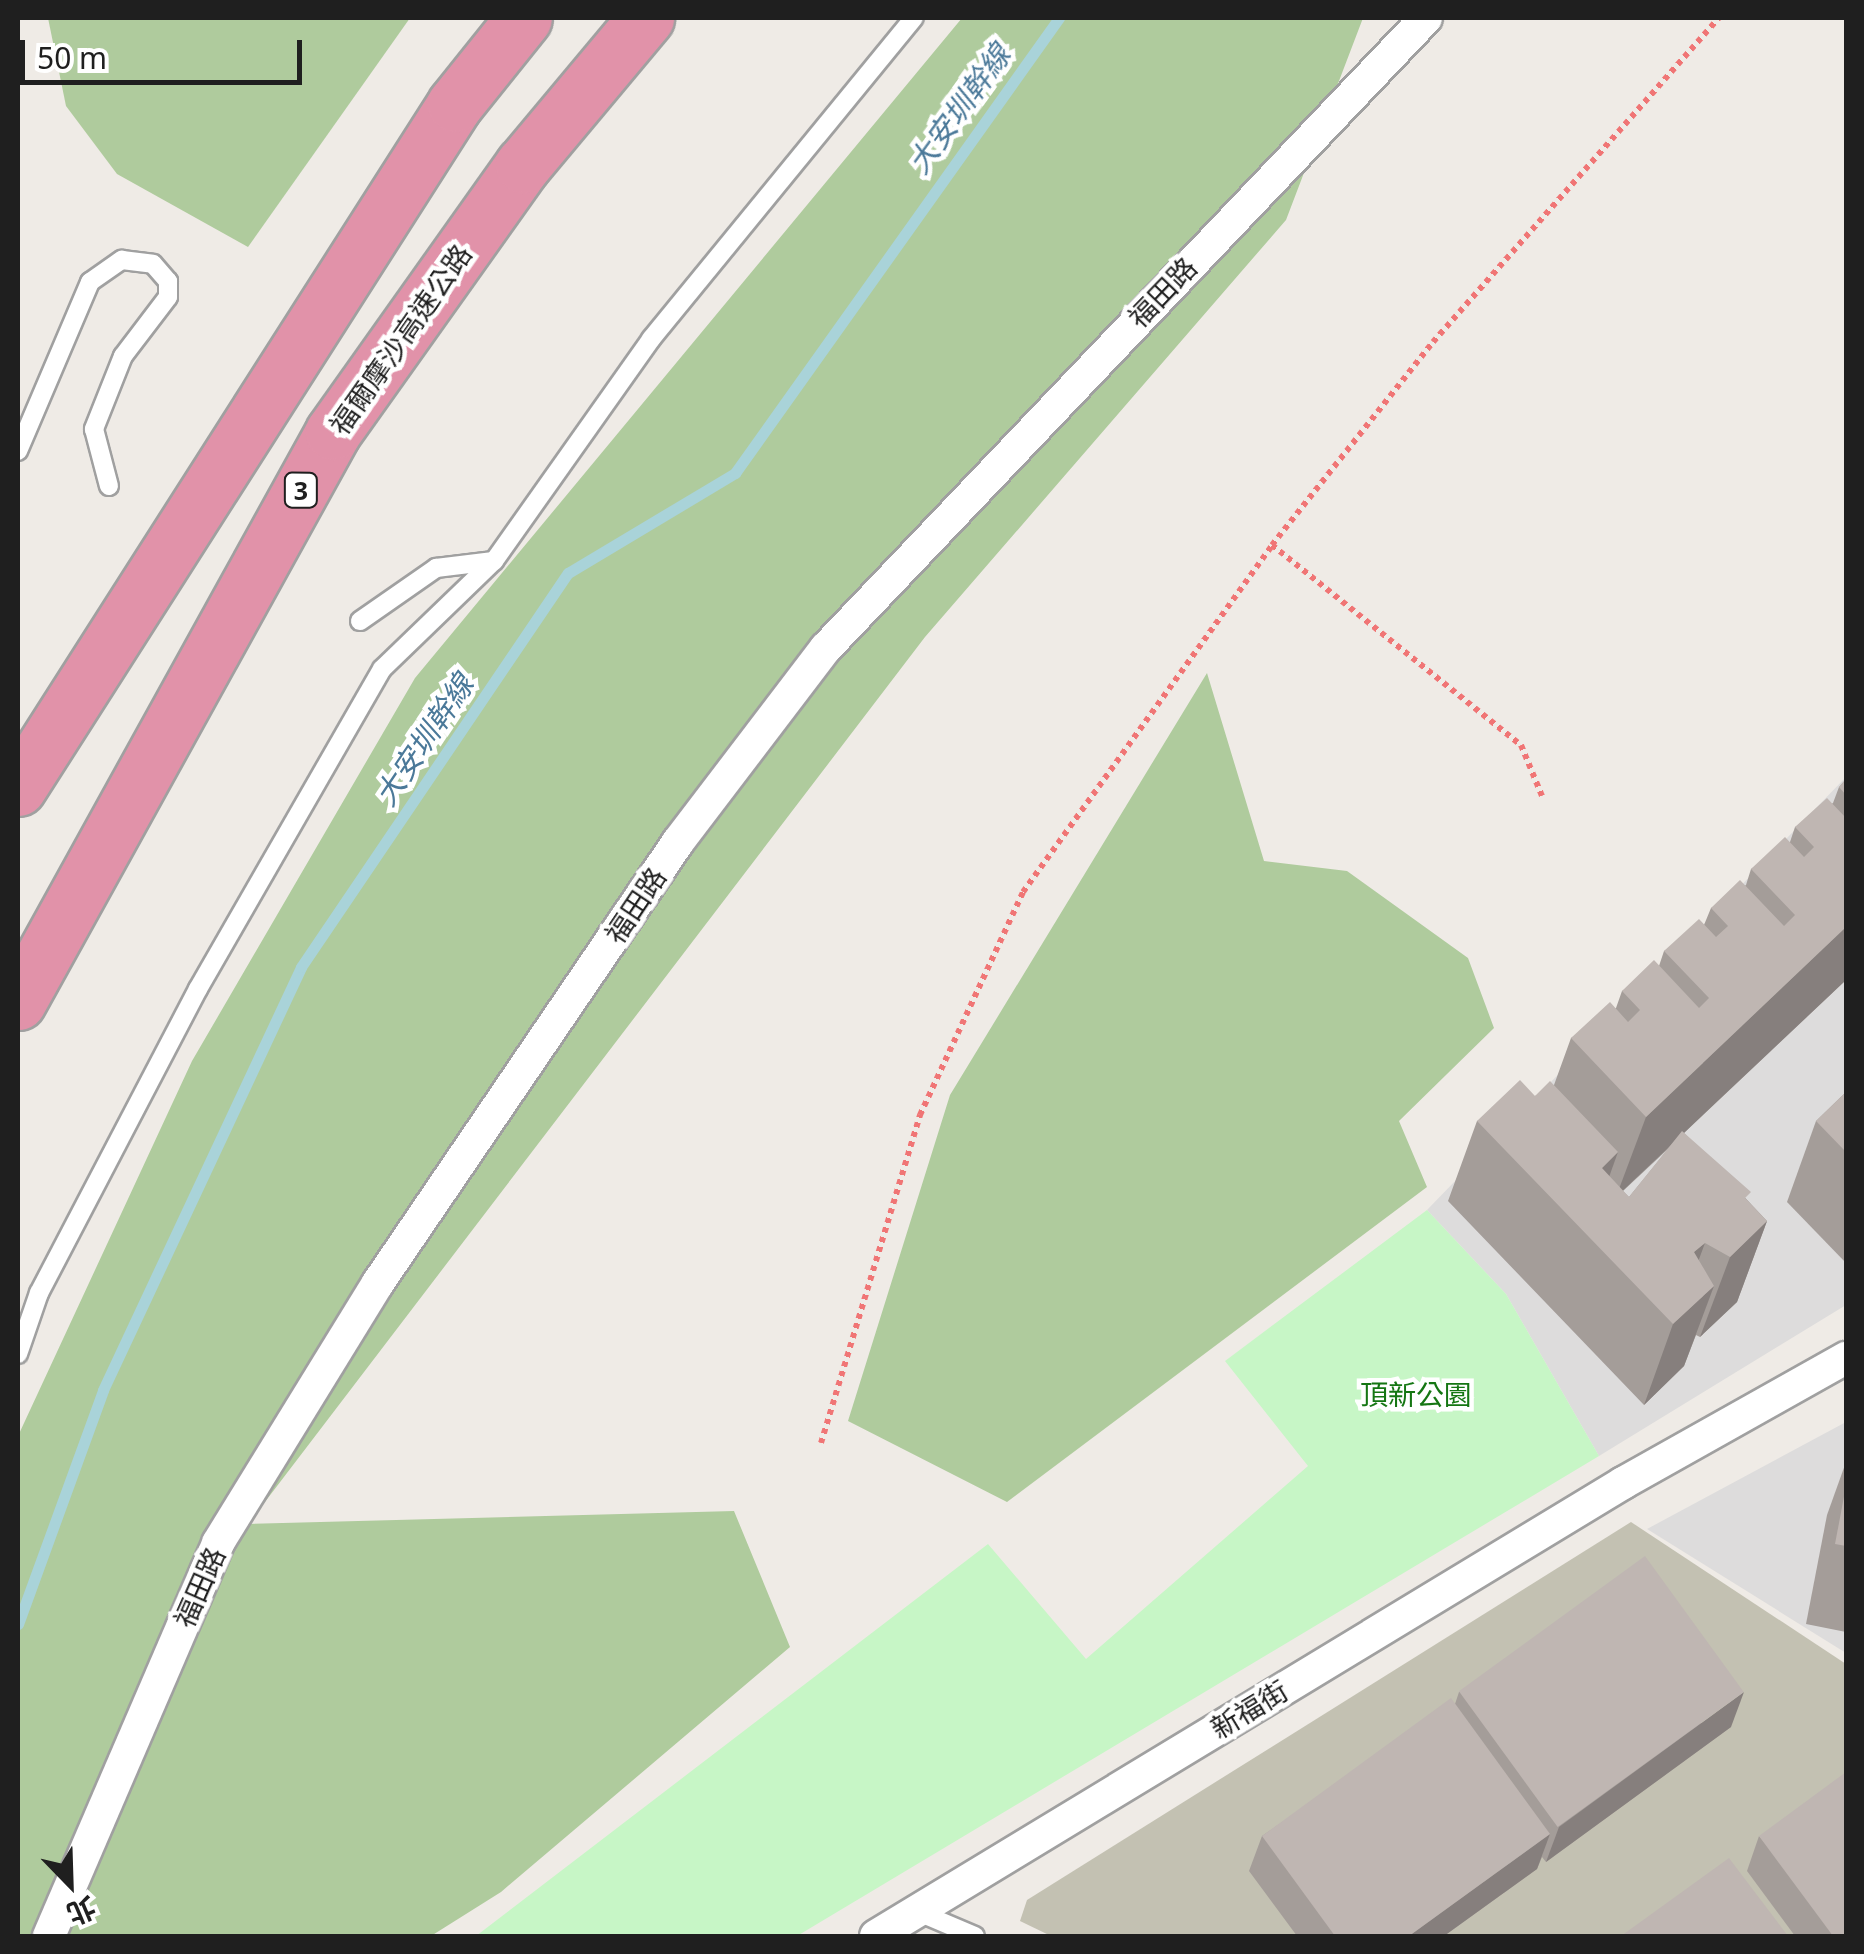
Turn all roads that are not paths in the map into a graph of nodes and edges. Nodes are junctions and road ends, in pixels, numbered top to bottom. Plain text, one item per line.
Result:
1 (524, 18) edge
2 (646, 18) edge
3 (914, 18) edge
4 (1426, 18) edge
5 (18, 451) edge
6 (109, 486) dead end
7 (494, 560) junction
8 (360, 622) dead end
9 (18, 788) edge
10 (18, 1002) edge
11 (18, 1354) edge
12 (1846, 1358) edge
13 (916, 1912) junction
14 (49, 1936) edge
15 (876, 1936) edge
16 (975, 1936) edge

1 - 9 highway
2 - 10 highway, 福爾摩沙高速公路 / 3
3 - 7 lane
4 - 14 street, 福田路
5 - 6 lane
7 - 8 lane
7 - 11 lane
12 - 13 street, 新福街
13 - 15 street, 新福街
13 - 16 lane

